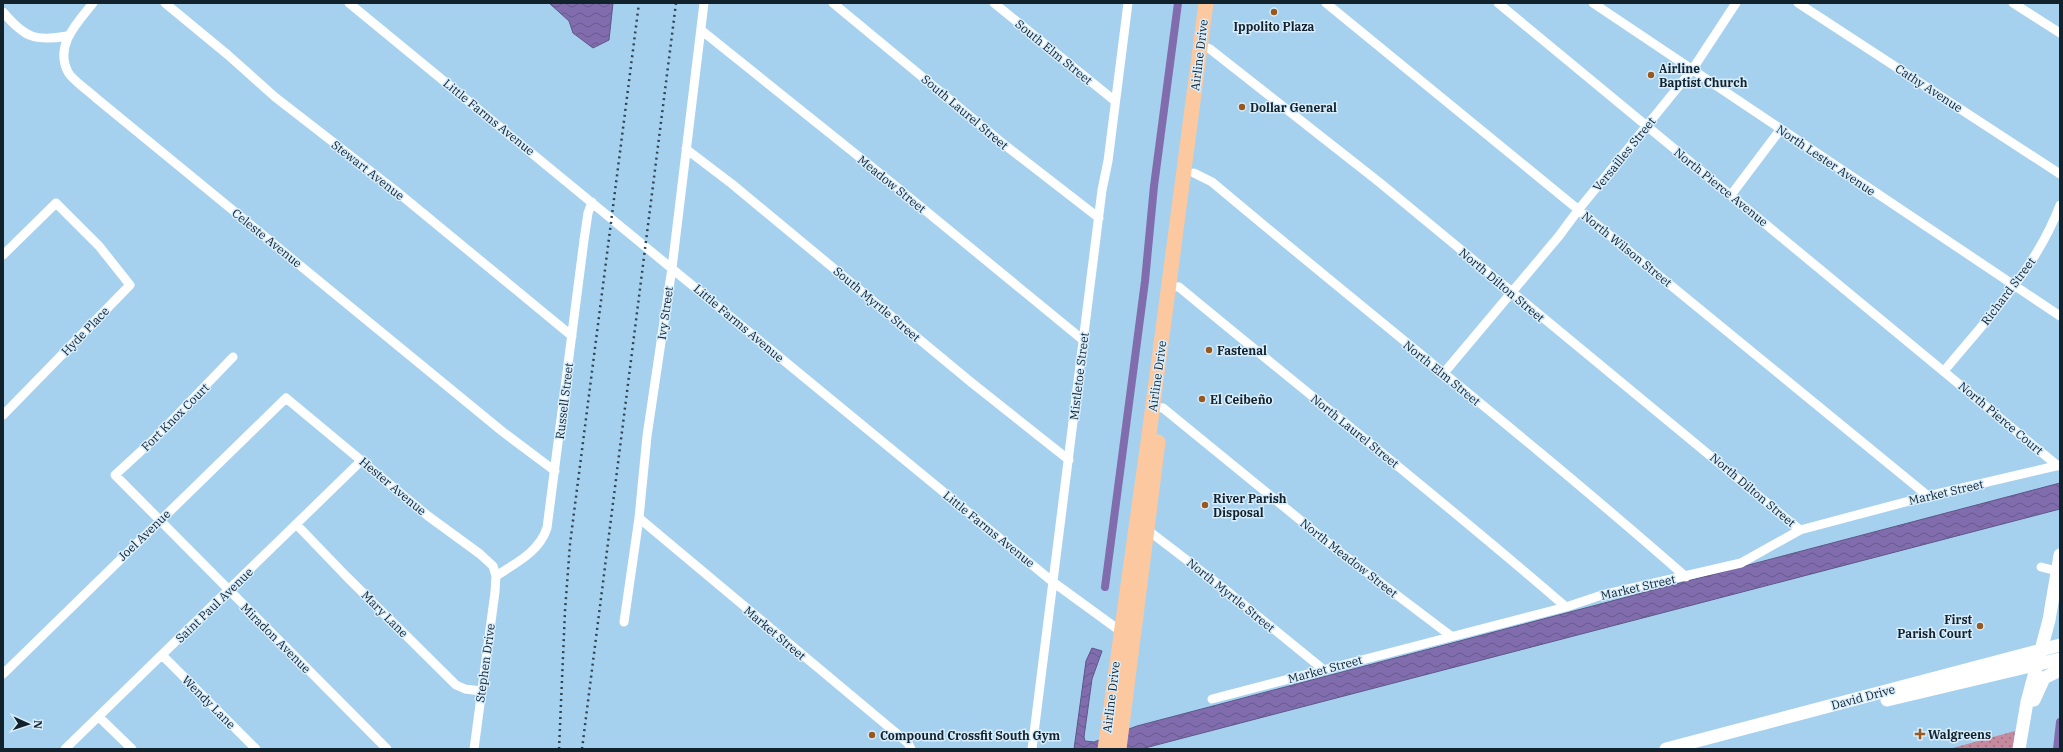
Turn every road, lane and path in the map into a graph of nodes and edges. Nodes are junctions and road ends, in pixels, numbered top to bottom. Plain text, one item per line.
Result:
1 (93, 3) edge
2 (165, 3) edge
3 (349, 3) edge
4 (704, 3) edge
5 (833, 3) edge
6 (994, 3) edge
7 (1128, 3) edge
8 (1206, 3) edge
9 (1215, 3) edge
10 (1326, 3) edge
11 (1498, 3) edge
12 (1593, 3) edge
13 (1736, 3) edge
14 (1798, 3) edge
15 (2013, 3) edge
16 (3, 12) edge
17 (700, 30) junction
18 (2060, 33) edge
19 (67, 36) junction
20 (1205, 47) junction
21 (1692, 70) junction
22 (1115, 101) junction
23 (1647, 126) junction
24 (1780, 130) junction
25 (686, 149) junction
26 (1194, 173) junction
27 (2060, 174) edge
28 (1731, 195) junction
29 (592, 202) junction
30 (2060, 205) edge
31 (1579, 209) junction
32 (1099, 218) junction
33 (3, 255) edge
34 (672, 268) junction
35 (1174, 286) junction
36 (2015, 286) junction
37 (1512, 293) junction
38 (2060, 316) edge
39 (572, 336) junction
40 (1083, 340) junction
41 (234, 357) dead end
42 (1944, 371) junction
43 (1443, 374) junction
44 (286, 398) joint
45 (1158, 408) junction
46 (3, 415) edge
47 (362, 460) junction
48 (1069, 460) junction
49 (2059, 466) edge
50 (555, 471) junction
51 (114, 475) joint
52 (1928, 496) junction
53 (639, 518) junction
54 (159, 521) junction
55 (296, 524) junction
56 (1142, 527) junction
57 (1800, 530) junction
58 (2060, 555) edge
59 (2041, 567) dead end
60 (2057, 571) junction
61 (496, 576) junction
62 (1686, 576) junction
63 (1053, 582) junction
64 (228, 590) junction
65 (2054, 591) junction
66 (1566, 607) junction
67 (2060, 615) edge
68 (624, 622) dead end
69 (1127, 634) junction
70 (1451, 636) junction
71 (2060, 645) edge
72 (2041, 650) junction
73 (162, 655) junction
74 (2060, 659) edge
75 (2037, 664) junction
76 (1324, 670) junction
77 (2060, 670) edge
78 (3, 674) edge
79 (482, 691) junction
80 (1212, 699) dead end
81 (98, 717) junction
82 (1106, 743) edge
83 (2019, 748) edge
84 (65, 749) edge
85 (132, 749) edge
86 (256, 749) edge
87 (387, 749) edge
88 (474, 749) edge
89 (911, 749) edge
90 (1032, 749) edge
91 (1119, 749) edge
92 (1666, 749) edge
93 (1695, 749) edge

1 - 19 street
2 - 39 street, Stewart Avenue
3 - 29 street, Little Farms Avenue
4 - 17 street, Ivy Street
5 - 32 street, South Laurel Street
6 - 22 street, South Elm Street
7 - 22 street, Mistletoe Street
8 - 20 highway, Airline Drive
9 - 20 highway, Airline Drive
10 - 31 street, North Wilson Street
11 - 23 street, North Pierce Avenue
12 - 21 street, North Lester Avenue
13 - 21 street, Versailles Street
14 - 27 street, Cathy Avenue
15 - 18 street
16 - 19 street
17 - 25 street, Ivy Street
17 - 40 street, Meadow Street
19 - 50 street, Celeste Avenue
20 - 26 highway, Airline Drive
20 - 35 highway, Airline Drive
20 - 37 street, North Dilton Street
21 - 23 street, Versailles Street
21 - 24 street, North Lester Avenue
22 - 32 street, Mistletoe Street
23 - 28 street, North Pierce Avenue
23 - 31 street, Versailles Street
24 - 28 street
24 - 36 street, North Lester Avenue
25 - 34 street, Ivy Street
25 - 48 street, South Myrtle Street
26 - 35 highway, Airline Drive
26 - 43 street, North Elm Street
28 - 42 street, North Pierce Avenue
29 - 34 street, Little Farms Avenue
29 - 39 street, Russell Street
30 - 36 street, Richard Street
31 - 37 street, Versailles Street
31 - 52 street, North Wilson Street
32 - 40 street, Mistletoe Street
33 - 46 street, Hyde Place
34 - 53 street, Ivy Street
34 - 63 street, Little Farms Avenue
35 - 45 highway, Airline Drive
35 - 66 street, North Laurel Street
36 - 38 street, North Lester Avenue
36 - 42 street, Richard Street
37 - 43 street, Versailles Street
37 - 57 street, North Dilton Street
39 - 50 street, Russell Street
40 - 48 street, Mistletoe Street
41 - 51 street, Fort Knox Court
42 - 49 street, North Pierce Court
43 - 62 street, North Elm Street
44 - 47 street, Hester Avenue
44 - 54 street, Joel Avenue
45 - 56 highway, Airline Drive
45 - 70 street, North Meadow Street
47 - 55 street, Saint Paul Avenue
47 - 61 street, Hester Avenue
48 - 63 street, Mistletoe Street
49 - 52 street, Market Street
50 - 61 street, Russell Street
51 - 54 street, Miradon Avenue
52 - 57 street, Market Street
53 - 68 street, Ivy Street
53 - 89 street, Market Street
54 - 64 street, Miradon Avenue
54 - 78 street, Joel Avenue
55 - 64 street, Saint Paul Avenue
55 - 79 street, Mary Lane
56 - 69 highway, Airline Drive
56 - 76 street, North Myrtle Street
57 - 62 street, Market Street
58 - 60 main road
59 - 60 street
60 - 65 main road
61 - 79 street, Stephen Drive
62 - 66 street, Market Street
63 - 69 street, Little Farms Avenue
63 - 90 street, Mistletoe Street
64 - 73 street, Saint Paul Avenue
64 - 87 street, Miradon Avenue
65 - 67 main road
65 - 72 main road
66 - 70 street, Market Street
69 - 82 highway, Airline Drive
69 - 91 highway, Airline Drive
70 - 76 street, Market Street
71 - 72 main road, David Drive
72 - 75 main road
72 - 92 main road, David Drive
73 - 81 street, Saint Paul Avenue
73 - 86 street, Wendy Lane
74 - 75 main road, David Drive
75 - 83 main road
75 - 93 main road, David Drive
76 - 80 street, Market Street
77 - 83 main road
79 - 88 street, Stephen Drive
81 - 84 street, Saint Paul Avenue
81 - 85 street

